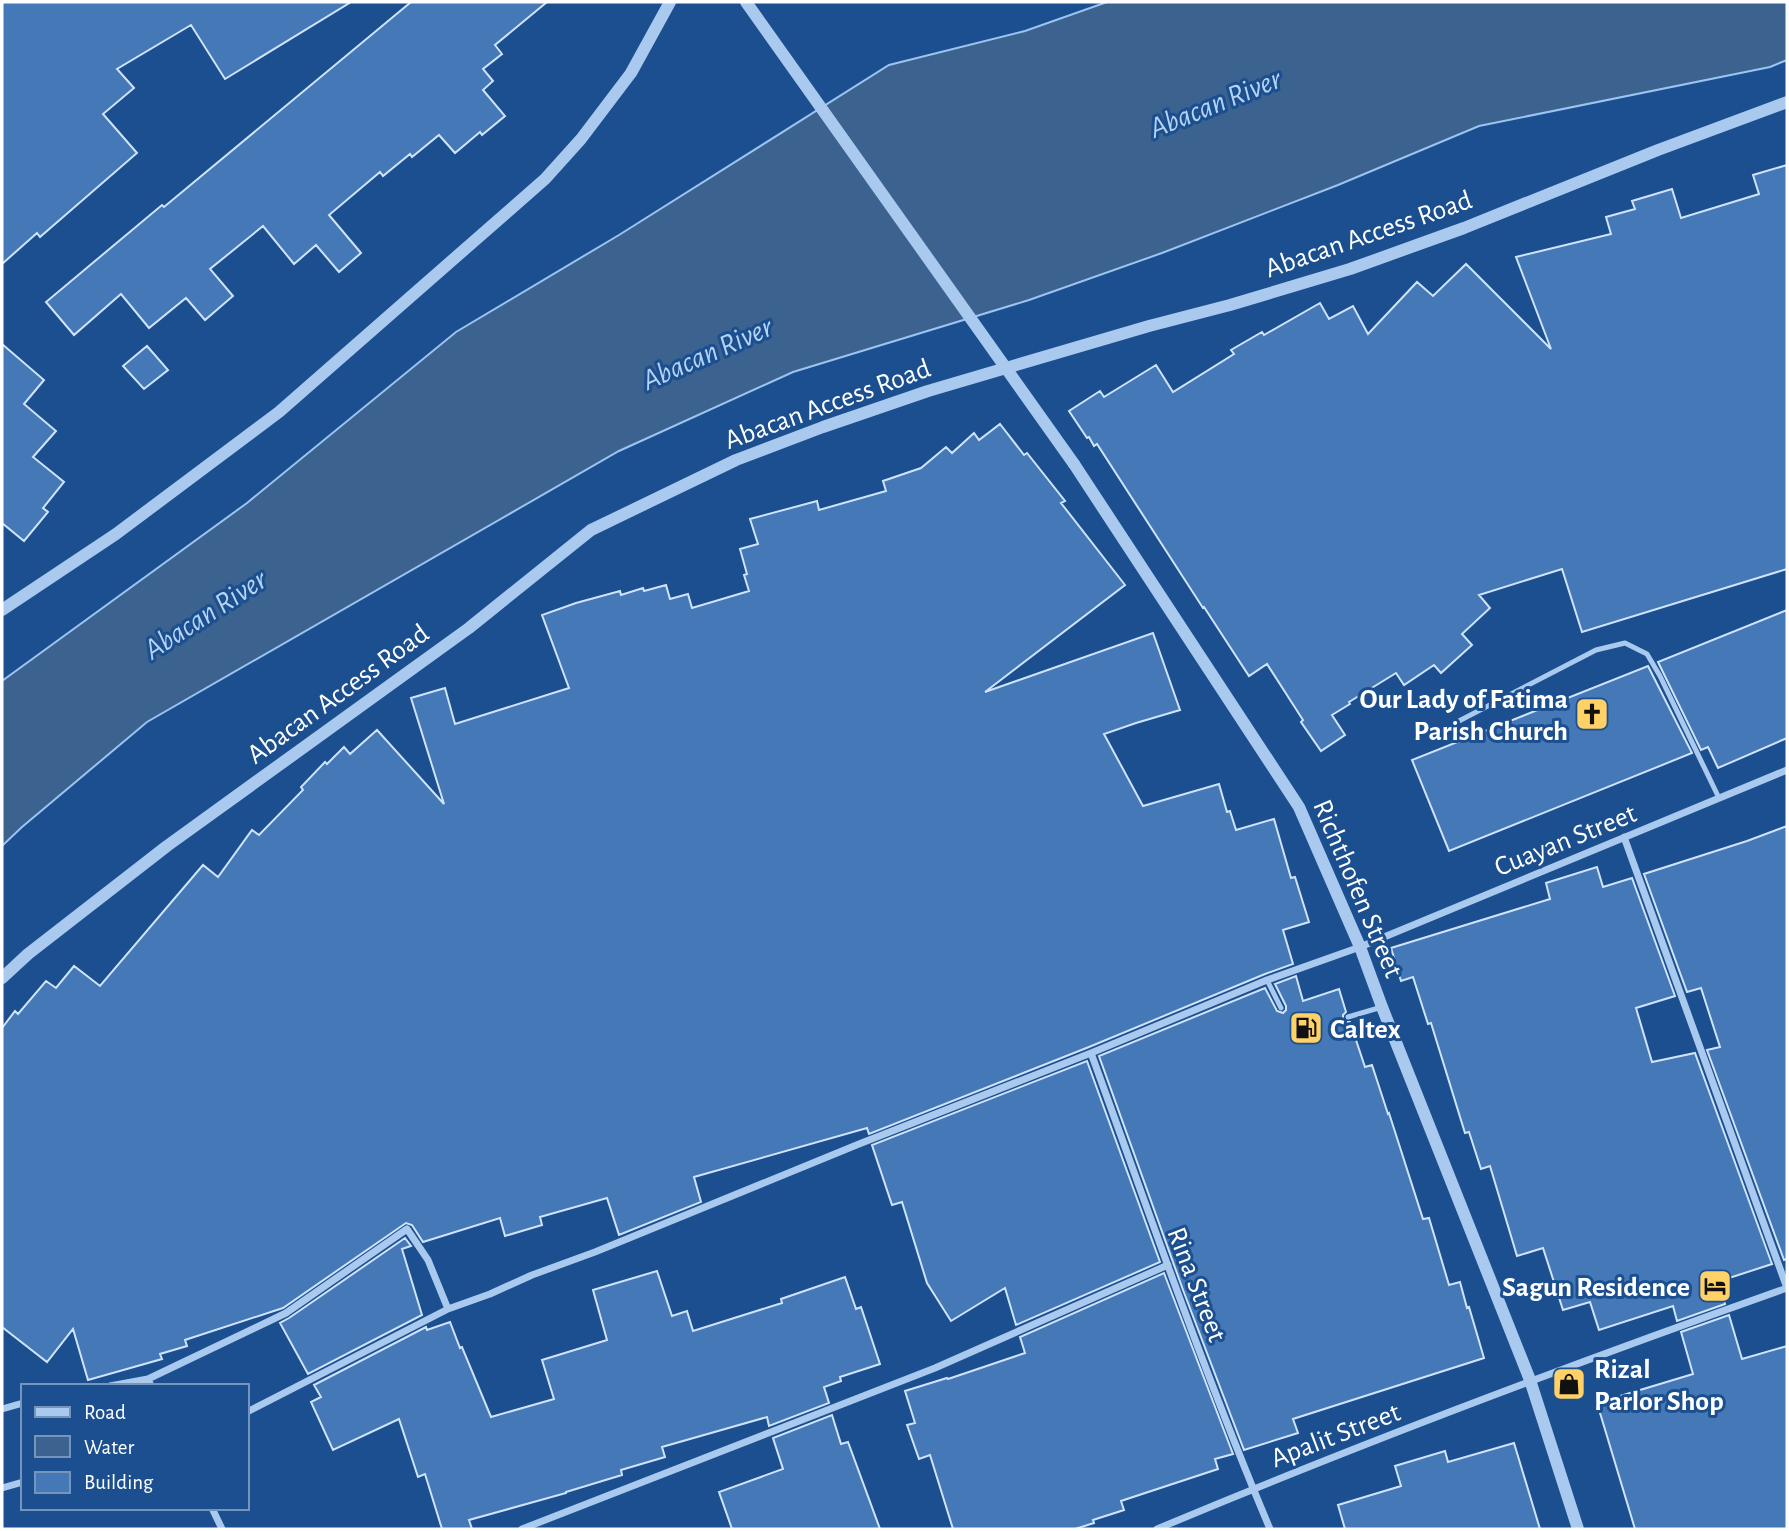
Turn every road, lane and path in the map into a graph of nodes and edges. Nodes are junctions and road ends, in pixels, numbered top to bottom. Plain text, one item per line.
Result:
1 (670, 2) edge
2 (746, 2) edge
3 (1787, 102) edge
4 (2, 610) edge
5 (1457, 722) dead end
6 (1787, 770) edge
7 (1719, 798) junction
8 (1624, 837) junction
9 (1360, 947) junction
10 (2, 978) edge
11 (1267, 980) junction
12 (1382, 1007) junction
13 (1281, 1008) dead end
14 (1348, 1017) dead end
15 (1091, 1053) junction
16 (1168, 1265) junction
17 (1787, 1288) edge
18 (448, 1309) junction
19 (1530, 1380) junction
20 (149, 1382) edge
21 (130, 1384) edge
22 (21, 1404) edge
23 (2, 1409) edge
24 (248, 1411) edge
25 (21, 1483) edge
26 (2, 1488) edge
27 (1253, 1489) junction
28 (213, 1510) edge
29 (222, 1529) edge
30 (522, 1529) edge
31 (1157, 1529) edge
32 (1270, 1529) edge
33 (1578, 1529) edge

1 - 4 street
2 - 9 street, Richthofen Street, bridge
3 - 10 street, Abacan Access Road
5 - 7 lane
6 - 7 street, Cuayan Street
7 - 8 street, Cuayan Street
8 - 9 street, Cuayan Street
8 - 17 street
9 - 11 street, Cuayan Street
9 - 12 street, Richthofen Street
11 - 13 lane
11 - 15 street, Cuayan Street
12 - 14 lane
12 - 19 street, Richthofen Street
15 - 16 street, Rina Street
15 - 18 street, Cuayan Street
16 - 27 street, Rina Street
16 - 30 street
17 - 19 street, Apalit Street
18 - 20 street
18 - 24 street, Cuayan Street
19 - 27 street, Apalit Street
19 - 33 street, Richthofen Street
20 - 21 street
22 - 23 street
25 - 26 street
27 - 31 street, Apalit Street
27 - 32 street, Rina Street
28 - 29 street

